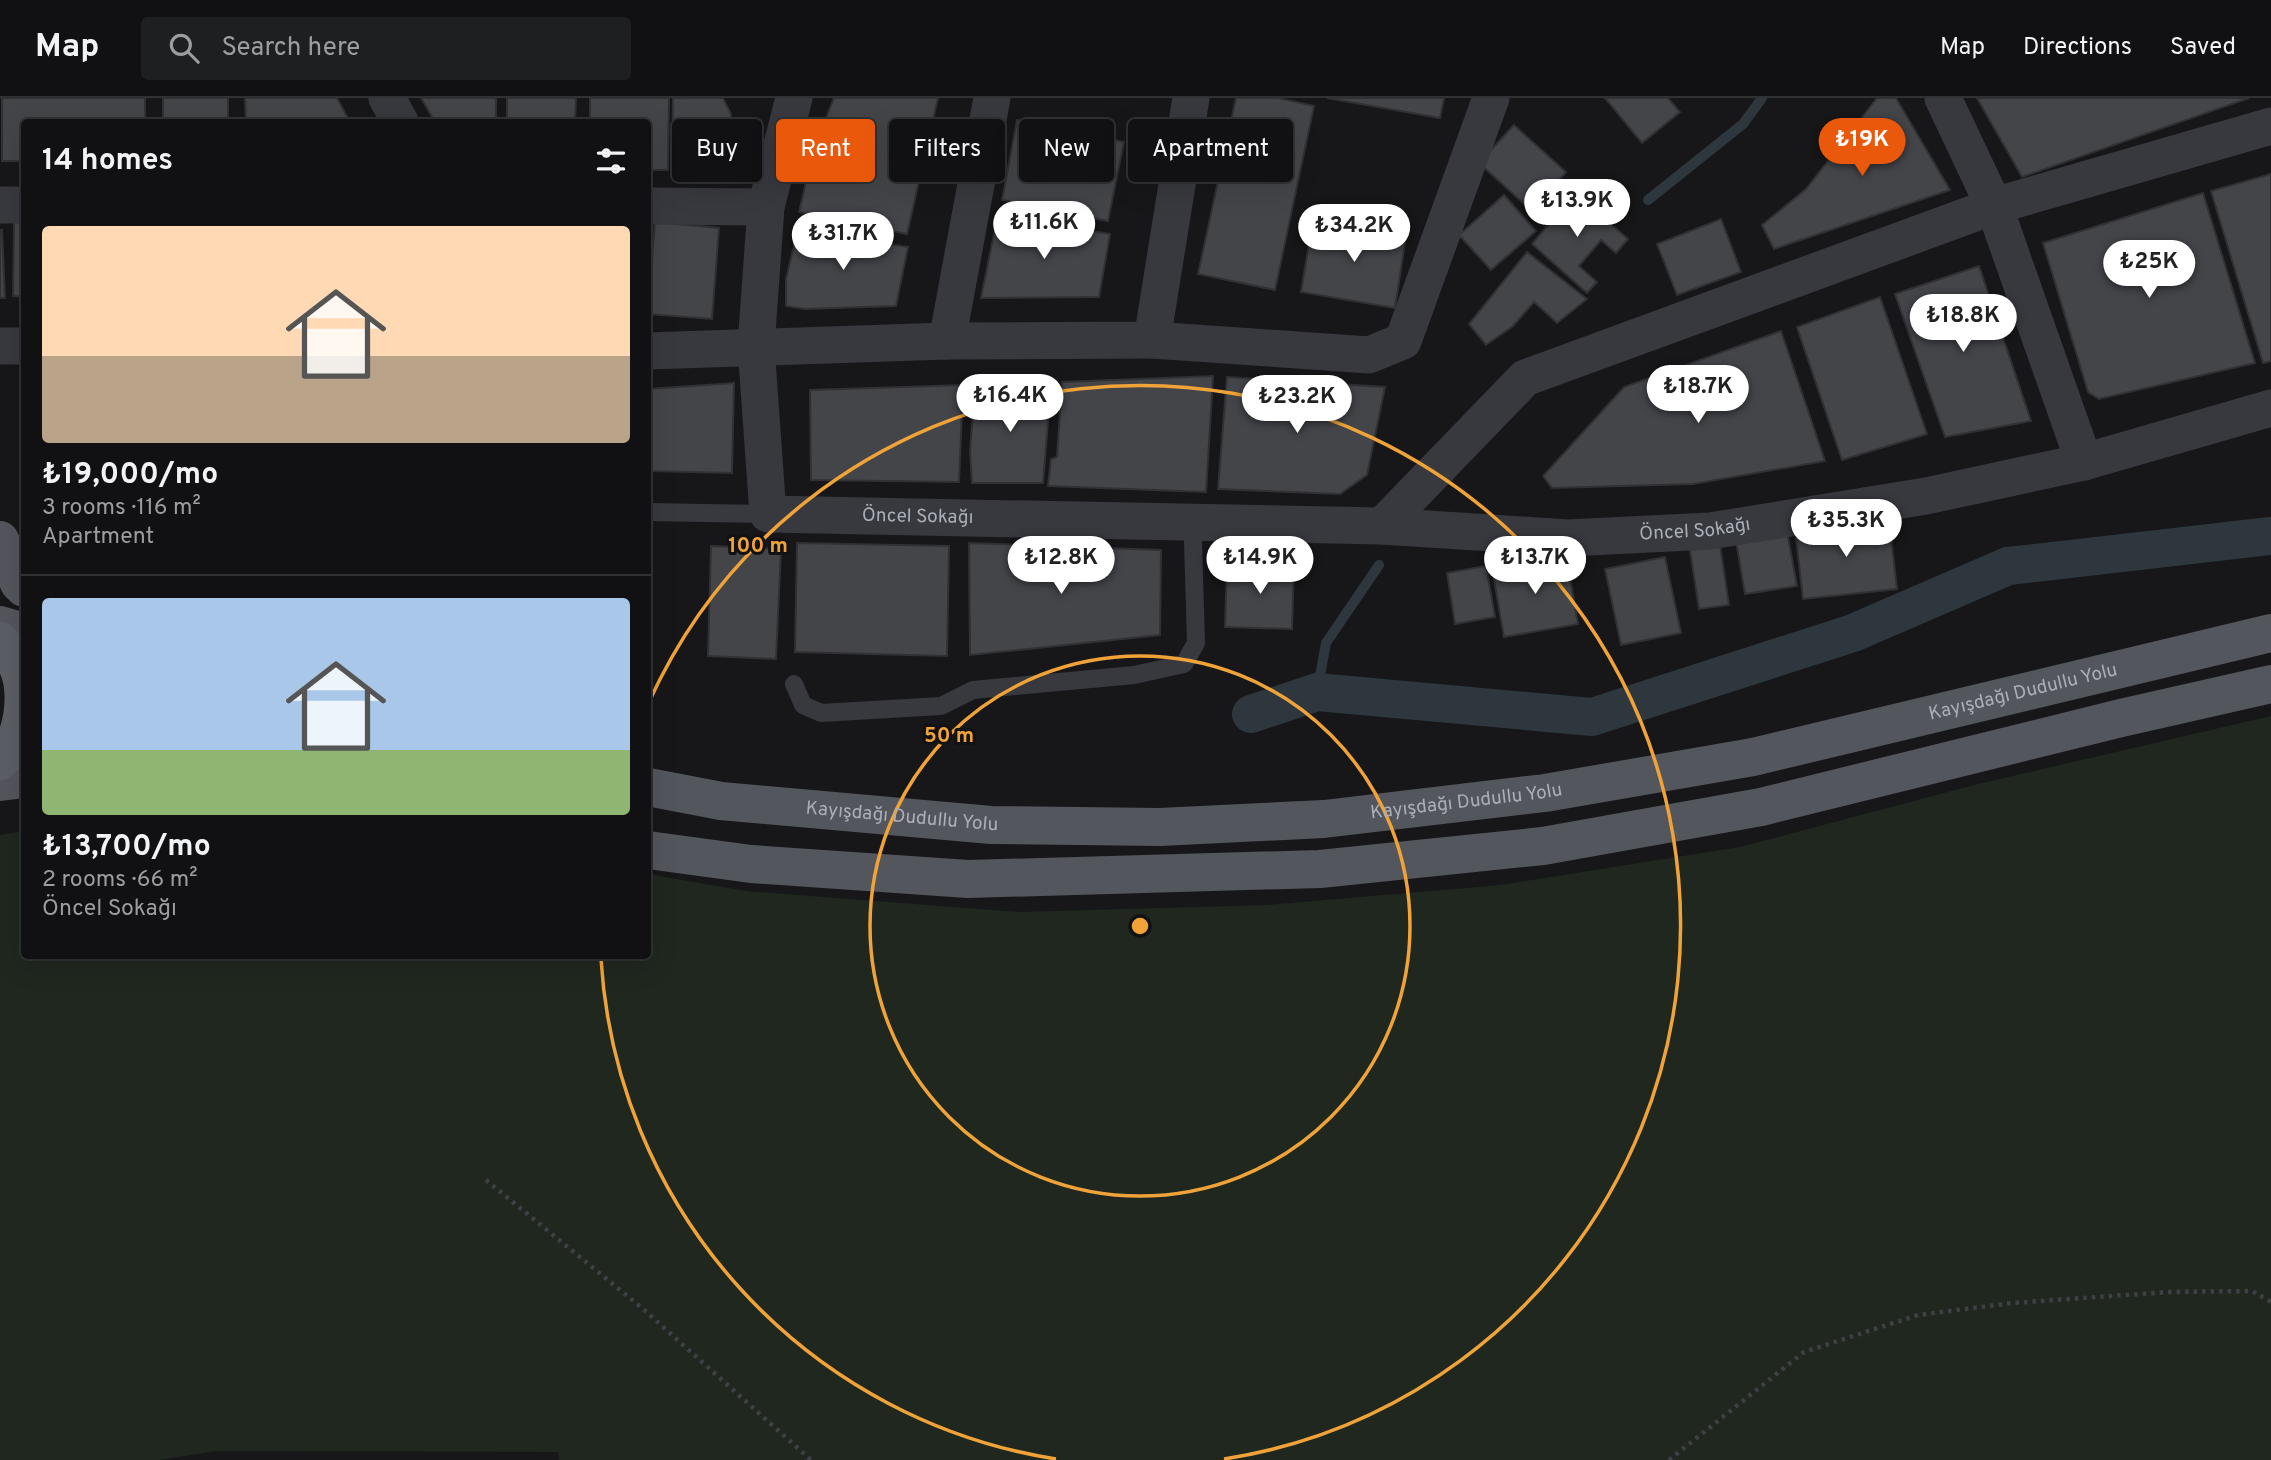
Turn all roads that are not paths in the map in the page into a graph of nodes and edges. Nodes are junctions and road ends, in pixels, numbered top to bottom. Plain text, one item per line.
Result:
1 (387, 98) edge
2 (794, 98) edge
3 (992, 98) edge
4 (1191, 98) edge
5 (1491, 98) edge
6 (1943, 98) edge
7 (398, 119) edge
8 (2271, 126) edge
9 (0, 205) edge
10 (21, 205) edge
11 (651, 206) edge
12 (1994, 206) junction
13 (766, 207) junction
14 (1152, 340) junction
15 (947, 341) junction
16 (0, 346) edge
17 (21, 346) edge
18 (755, 346) junction
19 (651, 351) edge
20 (2271, 408) edge
21 (2084, 462) junction
22 (651, 512) edge
23 (768, 514) junction
24 (1196, 522) junction
25 (1382, 526) junction
26 (0, 540) edge
27 (21, 585) edge
28 (0, 625) edge
29 (21, 631) edge
30 (2271, 633) edge
31 (0, 641) edge
32 (21, 682) edge
33 (794, 684) dead end
34 (2271, 684) edge
35 (21, 717) edge
36 (0, 761) edge
37 (21, 779) edge
38 (0, 782) edge
39 (651, 788) edge
40 (651, 850) edge

1 - 7 street
2 - 13 street
3 - 15 street
4 - 14 street
5 - 14 street
6 - 12 street
8 - 12 street
9 - 10 street
11 - 13 street
12 - 21 street
12 - 25 street
13 - 18 street
14 - 15 street
15 - 18 street
16 - 17 street
18 - 19 street
18 - 23 street
20 - 21 street, Öncel Sokağı
21 - 25 street, Öncel Sokağı
22 - 23 lane
23 - 24 street, Öncel Sokağı
24 - 25 street, Öncel Sokağı
24 - 33 lane
26 - 27 main road
28 - 29 main road
30 - 39 main road, Kayışdağı Dudullu Yolu
31 - 32 highway
34 - 40 main road
35 - 36 highway
37 - 38 main road

